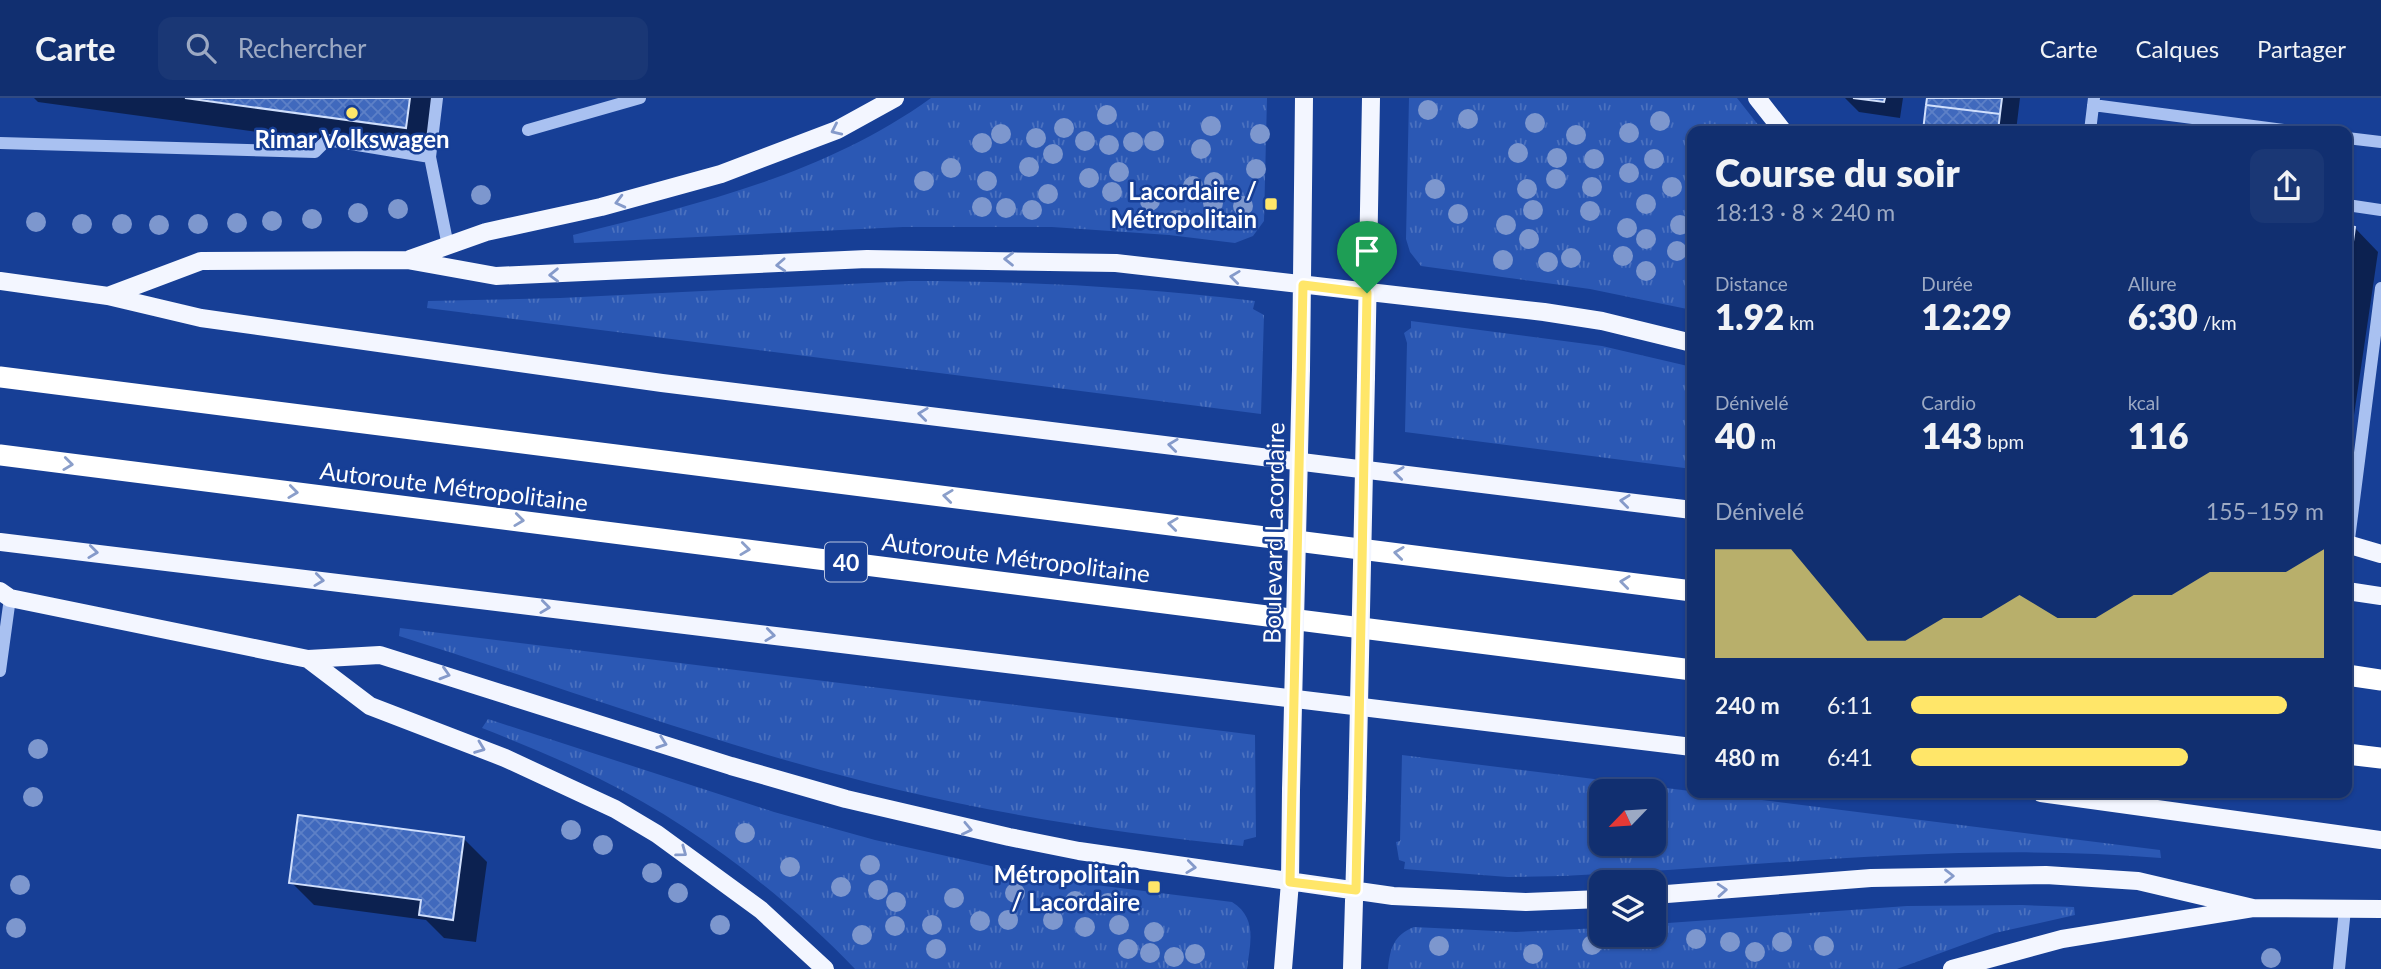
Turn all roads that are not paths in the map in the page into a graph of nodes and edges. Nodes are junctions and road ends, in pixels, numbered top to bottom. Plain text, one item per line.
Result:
1 (437, 98) edge
2 (640, 98) edge
3 (895, 98) edge
4 (1304, 98) edge
5 (1371, 98) edge
6 (1757, 98) edge
7 (2094, 102) edge
8 (1779, 126) edge
9 (2091, 126) edge
10 (2258, 126) edge
11 (528, 130) dead end
12 (2352, 139) edge
13 (2381, 142) edge
14 (0, 143) edge
15 (430, 157) junction
16 (2352, 206) edge
17 (2381, 210) edge
18 (448, 246) junction
19 (407, 260) junction
20 (0, 281) edge
21 (1303, 285) junction
22 (2381, 288) edge
23 (1367, 293) junction
24 (108, 296) junction
25 (1687, 341) edge
26 (0, 377) edge
27 (0, 455) edge
28 (2352, 481) edge
29 (1687, 509) edge
30 (0, 542) edge
31 (2352, 549) edge
32 (2381, 554) edge
33 (1687, 590) edge
34 (2352, 593) edge
35 (5, 594) edge
36 (2381, 596) edge
37 (308, 659) junction
38 (1687, 669) edge
39 (0, 671) edge
40 (2352, 676) edge
41 (2381, 680) edge
42 (1687, 746) edge
43 (2352, 755) edge
44 (2381, 758) edge
45 (2077, 798) edge
46 (2381, 840) edge
47 (1290, 882) junction
48 (1356, 890) junction
49 (1666, 894) edge
50 (1589, 899) edge
51 (2253, 908) junction
52 (2345, 909) junction
53 (2381, 909) edge
54 (1979, 965) edge
55 (825, 969) edge
56 (1283, 969) edge
57 (1352, 969) edge
58 (1952, 969) edge
59 (2339, 969) edge

1 - 15 street
2 - 11 street
3 -> 18 main road
4 - 21 main road, Boulevard Lacordaire
5 - 23 main road
6 - 8 main road
7 - 9 street
7 - 10 street
12 - 13 street
14 - 15 street
15 - 18 street
16 - 17 street
18 - 19 main road
21 -> 19 main road
19 - 24 main road
20 - 24 main road
21 - 23 main road
21 - 47 main road, Boulevard Lacordaire, bridge
22 - 28 street
23 - 25 main road
23 - 48 main road, bridge
29 -> 24 main road
33 -> 26 highway, Autoroute Métropolitaine
27 -> 38 highway, Autoroute Métropolitaine / 40
30 -> 42 main road
31 - 32 main road
34 - 36 main road
35 - 37 main road
35 - 39 street
37 -> 47 main road
37 -> 55 main road
40 - 41 highway
43 - 44 highway
45 - 46 main road
47 - 48 main road
47 - 56 main road, Boulevard Lacordaire
48 - 50 main road
48 - 57 main road
49 -> 51 main road
51 - 52 main road
51 - 54 main road
52 - 53 main road
52 - 59 street
54 - 58 main road

